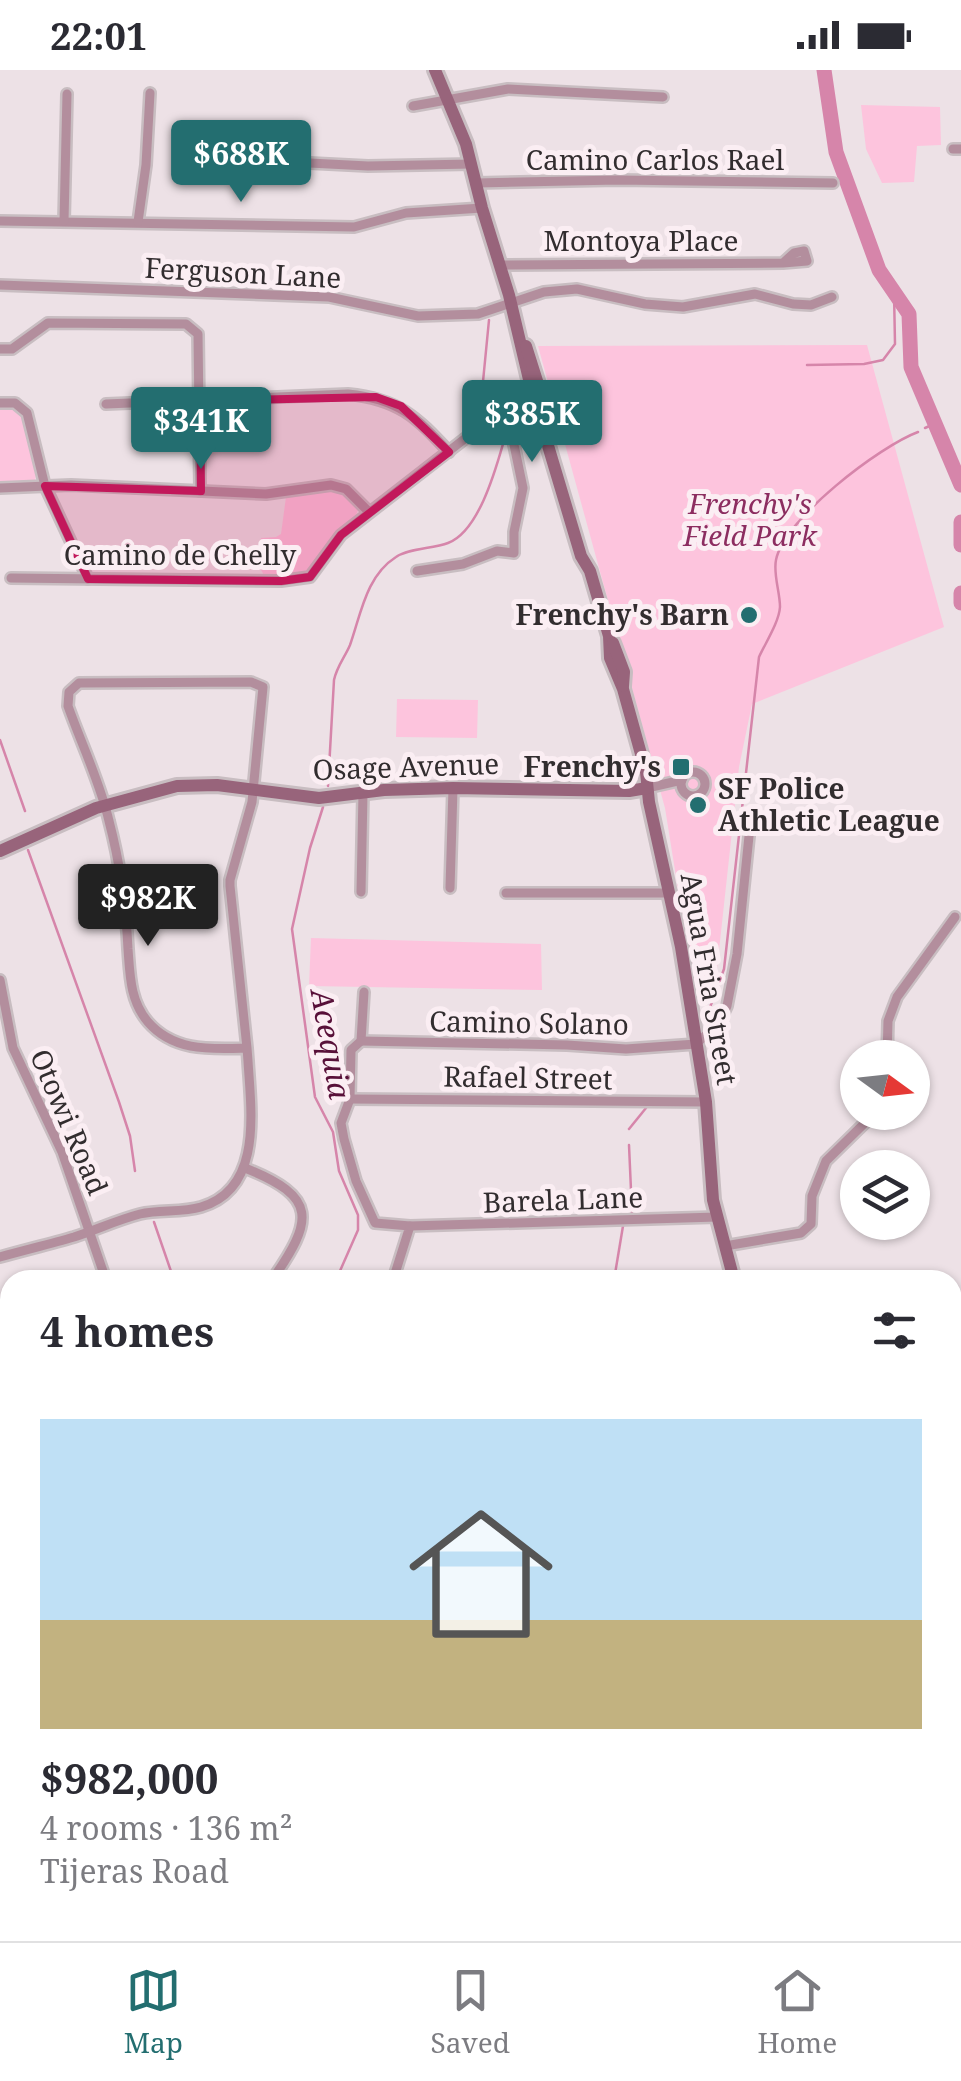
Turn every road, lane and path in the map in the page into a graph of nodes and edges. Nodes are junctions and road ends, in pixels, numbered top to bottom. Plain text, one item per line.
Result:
1 (435, 70) edge
2 (150, 92) dead end
3 (67, 94) dead end
4 (663, 97) dead end
5 (448, 100) junction
6 (413, 106) dead end
7 (290, 162) dead end
8 (472, 164) junction
9 (476, 183) junction
10 (834, 183) dead end
11 (482, 208) junction
12 (0, 221) edge
13 (64, 222) junction
14 (138, 222) junction
15 (783, 263) dead end
16 (500, 265) junction
17 (0, 285) edge
18 (832, 297) dead end
19 (511, 305) junction
20 (0, 349) edge
21 (200, 402) junction
22 (0, 403) edge
23 (106, 404) dead end
24 (541, 411) junction
25 (508, 416) junction
26 (511, 428) junction
27 (473, 433) junction
28 (449, 452) junction
29 (45, 486) junction
30 (0, 488) edge
31 (200, 491) junction
32 (369, 512) junction
33 (417, 570) dead end
34 (10, 578) dead end
35 (88, 579) junction
36 (56, 688) dead end
37 (69, 692) junction
38 (682, 780) dead end
39 (253, 788) junction
40 (453, 788) junction
41 (647, 788) junction
42 (363, 793) junction
43 (104, 806) junction
44 (749, 836) dead end
45 (0, 851) edge
46 (450, 888) dead end
47 (362, 892) dead end
48 (506, 893) dead end
49 (669, 893) junction
50 (956, 917) dead end
51 (0, 981) edge
52 (364, 992) dead end
53 (887, 1040) edge
54 (361, 1042) junction
55 (696, 1044) junction
56 (247, 1048) junction
57 (350, 1098) junction
58 (706, 1102) junction
59 (858, 1130) edge
60 (245, 1168) junction
61 (717, 1217) junction
62 (410, 1226) junction
63 (90, 1231) junction
64 (725, 1246) junction
65 (0, 1256) edge
66 (103, 1270) edge
67 (279, 1270) edge
68 (396, 1270) edge
69 (731, 1270) edge

1 - 5 street, Agua Fria Street
2 - 14 street
3 - 13 street
4 - 5 street
5 - 6 street
5 - 8 street, Agua Fria Street
7 - 8 street
8 - 9 street, Agua Fria Street
9 - 10 street, Camino Carlos Rael
9 - 11 street, Agua Fria Street
11 - 14 street
11 - 16 street, Agua Fria Street
12 - 13 street
13 - 14 street
15 - 16 street, Montoya Place
16 - 19 street, Agua Fria Street
17 - 19 street, Ferguson Lane
18 - 19 street, Ferguson Lane
19 - 24 street, Agua Fria Street
20 - 21 street
21 - 23 street
21 - 28 street
21 - 31 street
22 - 29 street
24 - 25 street, Camino de Chelly
24 - 26 street
24 - 41 street, Agua Fria Street
25 - 26 street
25 - 27 street, Camino de Chelly
26 - 27 street
26 - 33 street
27 - 28 street, Camino de Chelly
28 - 32 street, Camino de Chelly
29 - 30 street
29 - 31 street
29 - 35 street
31 - 32 street
32 - 35 street, Camino de Chelly
34 - 35 street, Camino de Chelly
36 - 37 street
37 - 39 street
37 - 43 street
38 - 41 street
39 - 42 street, Osage Avenue
39 - 43 street, Osage Avenue
39 - 56 street
40 - 41 street, Osage Avenue
40 - 42 street, Osage Avenue
40 - 46 street
41 - 49 street, Agua Fria Street
42 - 47 street
43 - 45 street, Osage Avenue
43 - 56 street
44 - 55 street
48 - 49 street
49 - 55 street, Agua Fria Street
50 - 53 street
51 - 63 street, Otowi Road
52 - 54 street
54 - 55 street, Camino Solano
54 - 57 street
55 - 58 street, Agua Fria Street
56 - 60 street
57 - 58 street, Rafael Street
57 - 62 street
58 - 61 street, Agua Fria Street
59 - 64 street
60 - 63 street
60 - 67 street
61 - 62 street, Barela Lane
61 - 64 street, Agua Fria Street
62 - 68 street
63 - 65 street
63 - 66 street, Otowi Road
64 - 69 street, Agua Fria Street

